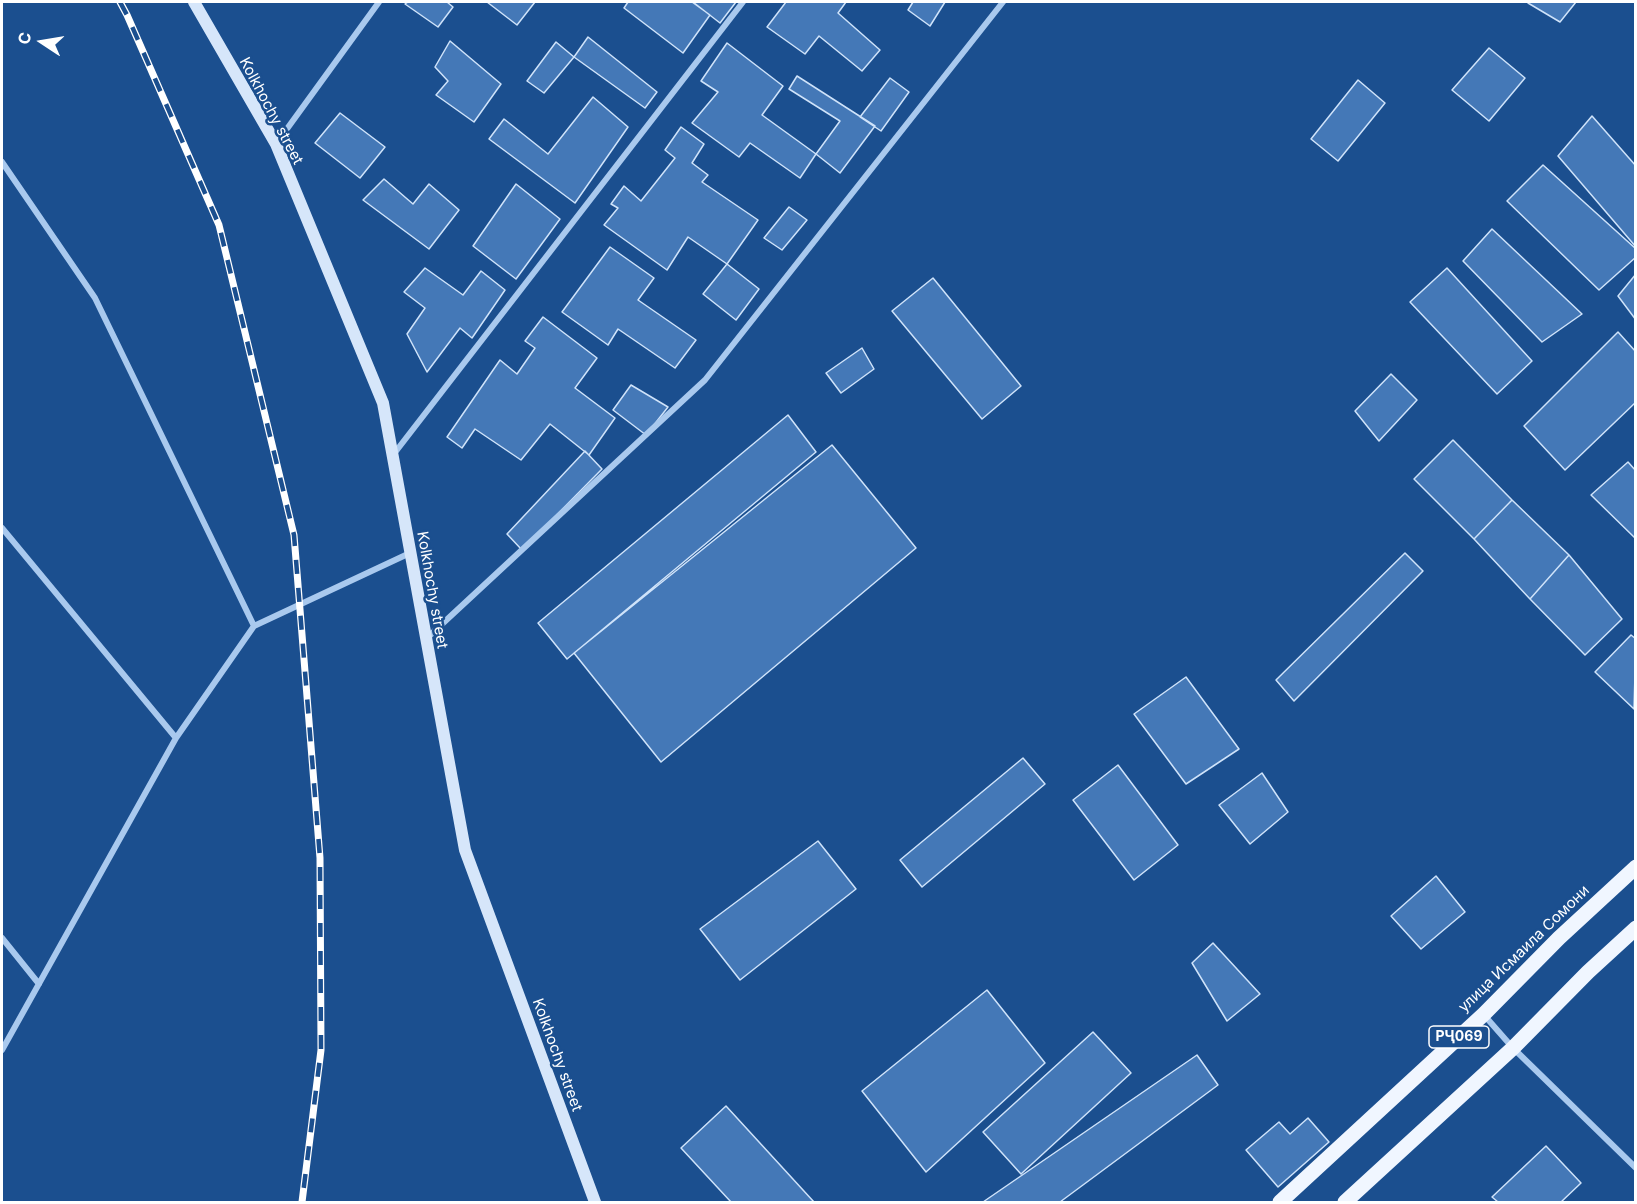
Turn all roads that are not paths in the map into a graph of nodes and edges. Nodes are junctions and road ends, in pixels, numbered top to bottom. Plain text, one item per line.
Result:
1 (194, 2) edge
2 (380, 2) edge
3 (743, 2) edge
4 (1003, 2) edge
5 (276, 144) junction
6 (2, 162) edge
7 (392, 455) junction
8 (2, 528) edge
9 (411, 553) junction
10 (254, 626) junction
11 (426, 639) junction
12 (176, 738) junction
13 (1635, 867) edge
14 (1635, 928) edge
15 (2, 938) edge
16 (39, 984) junction
17 (1484, 1014) junction
18 (1513, 1048) junction
19 (2, 1050) edge
20 (1635, 1168) edge
21 (595, 1203) edge
22 (1280, 1203) edge
23 (1346, 1203) edge

1 - 5 main road, Kolkhochy street
2 - 5 street
3 - 7 street
4 - 11 street
5 - 7 main road, Kolkhochy street
6 - 10 street
7 - 9 main road, Kolkhochy street
8 - 12 street
9 - 10 street
9 - 11 main road, Kolkhochy street
10 - 12 street
11 - 21 main road, Kolkhochy street
12 - 16 street
13 - 17 main road, улица Исмаила Сомони / РҶ069
14 - 18 main road, РҶ069
15 - 16 street
16 - 19 street
17 - 18 street
17 - 22 main road, улица Исмаила Сомони / РҶ069
18 - 20 street
18 - 23 main road, РҶ069

